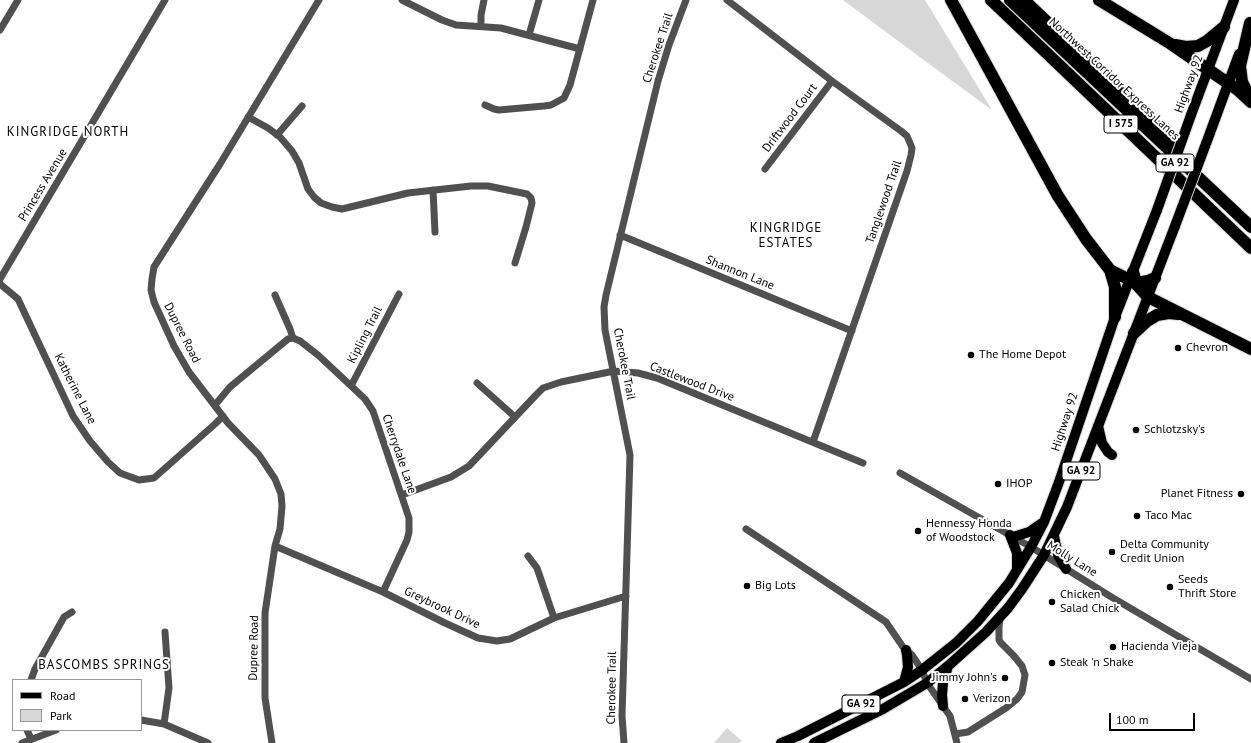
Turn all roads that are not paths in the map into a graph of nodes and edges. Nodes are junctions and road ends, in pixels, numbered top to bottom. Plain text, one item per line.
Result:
1 (18, 0) edge
2 (165, 0) edge
3 (318, 0) edge
4 (402, 0) edge
5 (484, 0) edge
6 (539, 0) edge
7 (593, 0) edge
8 (686, 0) edge
9 (728, 0) edge
10 (950, 0) edge
11 (991, 0) edge
12 (1010, 0) edge
13 (1024, 0) edge
14 (1098, 0) edge
15 (1234, 0) edge
16 (1251, 22) edge
17 (481, 26) junction
18 (1224, 27) junction
19 (0, 30) edge
20 (529, 35) junction
21 (1172, 44) junction
22 (580, 49) junction
23 (1208, 70) junction
24 (832, 81) junction
25 (1228, 84) junction
26 (1251, 101) edge
27 (485, 105) dead end
28 (302, 106) dead end
29 (248, 117) junction
30 (277, 135) junction
31 (765, 169) dead end
32 (433, 190) junction
33 (1251, 217) edge
34 (1251, 227) edge
35 (435, 232) dead end
36 (620, 235) junction
37 (1251, 248) edge
38 (515, 263) dead end
39 (1110, 270) junction
40 (1133, 278) junction
41 (1155, 278) junction
42 (0, 279) edge
43 (0, 284) edge
44 (399, 294) dead end
45 (275, 295) dead end
46 (1148, 297) junction
47 (1180, 314) junction
48 (1115, 317) junction
49 (852, 331) junction
50 (1134, 334) junction
51 (293, 338) junction
52 (1251, 348) edge
53 (614, 371) junction
54 (477, 383) dead end
55 (351, 386) junction
56 (215, 405) junction
57 (222, 416) junction
58 (515, 417) junction
59 (1098, 426) junction
60 (813, 442) junction
61 (1112, 456) dead end
62 (863, 463) dead end
63 (900, 473) dead end
64 (402, 495) junction
65 (1044, 522) junction
66 (746, 529) dead end
67 (1012, 536) junction
68 (1054, 536) junction
69 (275, 546) junction
70 (1031, 547) junction
71 (1044, 555) junction
72 (528, 556) dead end
73 (1066, 569) junction
74 (1017, 570) junction
75 (383, 592) junction
76 (626, 596) junction
77 (72, 612) dead end
78 (1000, 616) junction
79 (554, 618) junction
80 (165, 632) dead end
81 (906, 650) junction
82 (948, 666) junction
83 (922, 670) junction
84 (31, 679) edge
85 (1251, 679) edge
86 (904, 682) junction
87 (927, 682) junction
88 (943, 706) junction
89 (142, 720) edge
90 (164, 724) junction
91 (27, 731) edge
92 (53, 731) edge
93 (955, 734) junction
94 (31, 739) junction
95 (270, 741) edge
96 (22, 743) edge
97 (208, 743) edge
98 (624, 743) edge
99 (781, 743) edge
100 (814, 743) edge
101 (957, 743) edge

1 - 19 street
2 - 42 street, Princess Avenue
3 - 29 street, Dupree Road
4 - 17 street
5 - 17 street
6 - 20 street
7 - 22 street
8 - 36 street, Cherokee Trail
9 - 24 street, Tanglewood Trail
10 - 39 highway
11 - 37 highway, I 575
12 - 34 highway, Northwest Corridor Express Lanes
13 - 33 highway, I 575
14 - 21 highway
15 - 18 main road, Highway 92 / GA 92
16 - 25 main road, GA 92
16 - 26 highway
17 - 20 street
18 - 21 highway
18 - 23 main road, Highway 92 / GA 92
20 - 22 street
21 - 23 highway
22 - 27 street
23 - 25 highway
23 - 40 main road, Highway 92 / GA 92, bridge
24 - 31 street, Driftwood Court
24 - 49 street, Tanglewood Trail
25 - 26 highway
25 - 41 main road, GA 92, bridge
28 - 30 street
29 - 30 street
29 - 56 street, Dupree Road
30 - 32 street
32 - 35 street
32 - 38 street
36 - 49 street, Shannon Lane
36 - 53 street, Cherokee Trail
39 - 40 highway
39 - 48 highway
40 - 41 highway
40 - 46 highway
40 - 48 main road, Highway 92 / GA 92
41 - 46 main road, GA 92
43 - 57 street, Katherine Lane
44 - 55 street, Kipling Trail
45 - 51 street
46 - 47 highway
46 - 50 main road, GA 92
47 - 50 highway
47 - 52 highway
48 - 65 main road, Highway 92 / GA 92
49 - 60 street, Tanglewood Trail
50 - 59 main road, GA 92
51 - 55 street, Cherrydale Lane
51 - 56 street
53 - 58 street, Castlewood Drive
53 - 60 street, Castlewood Drive
53 - 76 street, Cherokee Trail
54 - 58 street
55 - 64 street, Cherrydale Lane
56 - 57 street, Dupree Road
57 - 69 street, Dupree Road
58 - 64 street, Castlewood Drive
59 - 61 main road
59 - 68 main road, GA 92
60 - 62 street, Castlewood Drive
63 - 67 street, Molly Lane
64 - 75 street, Cherrydale Lane
65 - 67 main road
65 - 70 main road, Highway 92 / GA 92
66 - 81 street
67 - 70 street, Molly Lane
67 - 74 main road
68 - 71 main road, GA 92
68 - 73 main road
69 - 75 street, Greybrook Drive
69 - 95 street, Dupree Road
70 - 71 street, Molly Lane
70 - 74 main road, Highway 92 / GA 92
71 - 73 street, Molly Lane
71 - 78 main road, GA 92
72 - 79 street
73 - 85 street, Molly Lane
74 - 83 main road, Highway 92 / GA 92
75 - 79 street, Greybrook Drive
76 - 79 street, Greybrook Drive
76 - 98 street, Cherokee Trail
77 - 84 street
78 - 82 main road, GA 92
78 - 93 street
80 - 90 street
81 - 83 street
81 - 86 main road
82 - 87 main road, GA 92
82 - 88 main road
83 - 86 main road, Highway 92 / GA 92
83 - 87 street
86 - 99 main road, Highway 92 / GA 92
87 - 88 street
87 - 100 main road, GA 92
88 - 93 street
89 - 90 street
90 - 97 street
91 - 94 street
92 - 94 street
93 - 101 street
94 - 96 street

